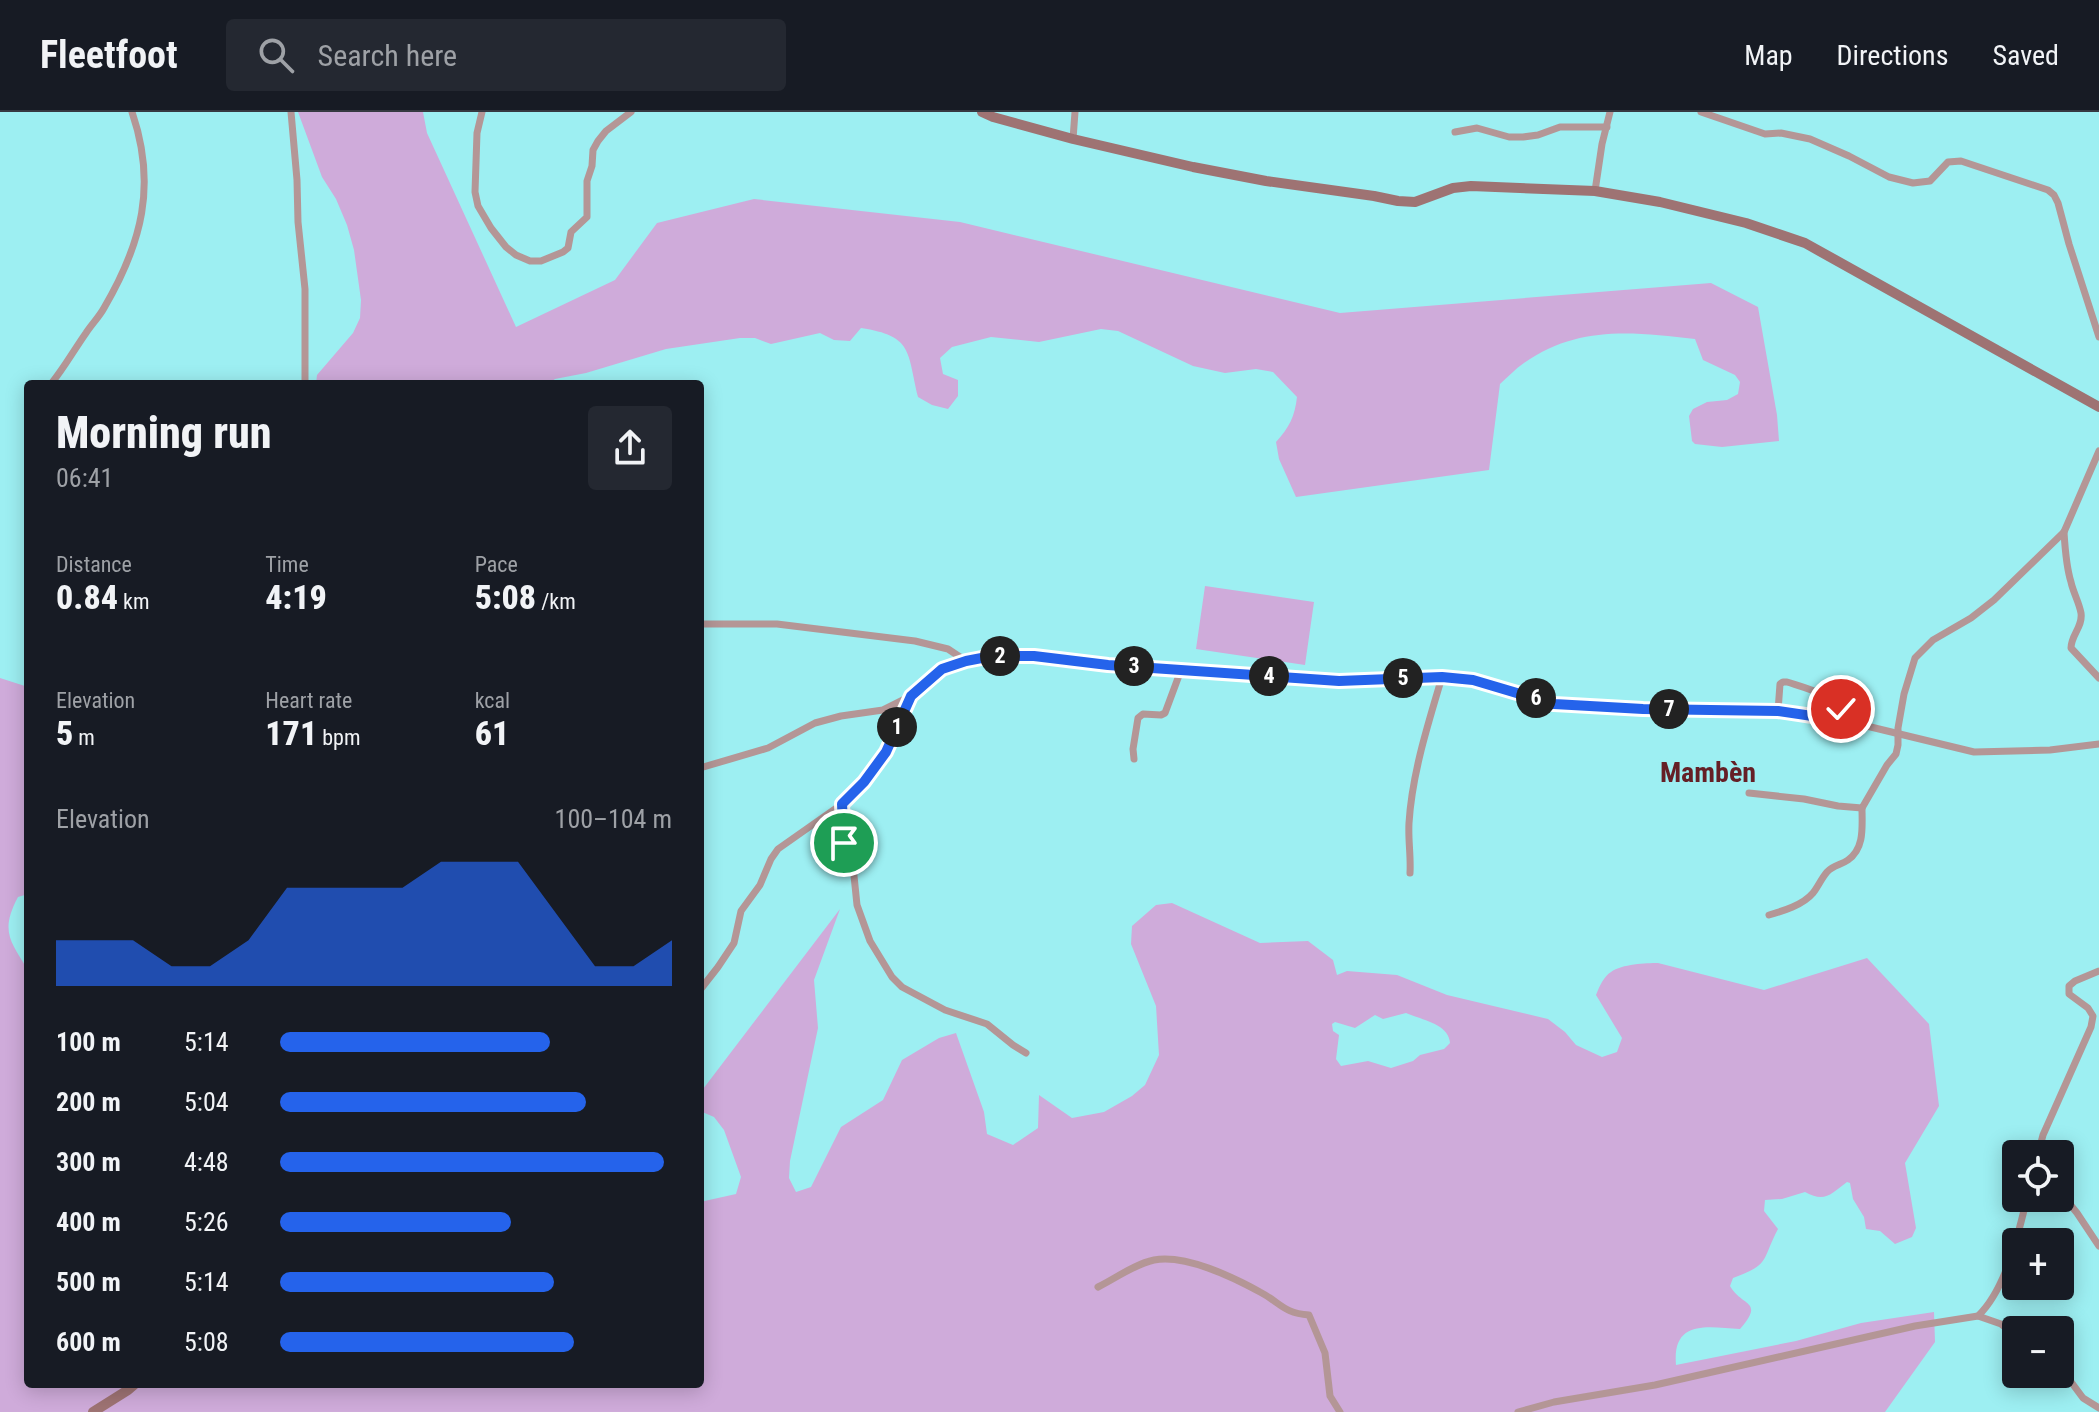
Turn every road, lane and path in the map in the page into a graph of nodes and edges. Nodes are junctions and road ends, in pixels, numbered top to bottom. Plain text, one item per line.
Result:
1 (132, 112) edge
2 (291, 112) edge
3 (482, 112) edge
4 (631, 112) edge
5 (982, 112) edge
6 (1075, 112) edge
7 (1610, 112) edge
8 (1701, 112) edge
9 (1607, 127) junction
10 (1455, 132) dead end
11 (1073, 139) junction
12 (1595, 191) junction
13 (2099, 337) edge
14 (54, 380) edge
15 (305, 380) edge
16 (2099, 407) edge
17 (2099, 451) edge
18 (2064, 532) junction
19 (704, 624) edge
20 (966, 661) junction
21 (1181, 670) junction
22 (1442, 677) junction
23 (2099, 678) edge
24 (911, 696) junction
25 (1778, 711) junction
26 (1846, 721) junction
27 (1897, 735) junction
28 (2099, 744) edge
29 (1134, 759) dead end
30 (704, 767) edge
31 (1749, 793) dead end
32 (842, 804) junction
33 (1862, 808) junction
34 (1410, 873) dead end
35 (1769, 915) dead end
36 (2099, 971) edge
37 (704, 985) edge
38 (1026, 1053) dead end
39 (2042, 1140) edge
40 (2074, 1209) edge
41 (2023, 1212) edge
42 (2099, 1246) edge
43 (1098, 1287) dead end
44 (1978, 1316) junction
45 (2002, 1325) edge
46 (2074, 1386) edge
47 (130, 1388) edge
48 (2099, 1408) edge
49 (93, 1412) edge
50 (1340, 1412) edge
51 (1518, 1412) edge

1 - 14 street
2 - 15 street
3 - 4 street
5 - 11 street
6 - 11 street
7 - 9 street
8 - 13 street
9 - 10 street
9 - 12 street
11 - 12 street
12 - 16 street
17 - 18 street
18 - 23 street
18 - 27 street
19 - 20 street
20 - 21 street
20 - 24 street
21 - 22 street
21 - 29 street
22 - 25 street
22 - 34 street
24 - 30 street
24 - 32 street
25 - 26 street
25 - 26 street
26 - 27 street
27 - 28 street
27 - 33 street
31 - 33 street
32 - 37 street
32 - 38 street
33 - 35 street
36 - 39 street
40 - 42 street
41 - 44 street
43 - 50 street
44 - 45 street
44 - 51 street
46 - 48 street
47 - 49 street

